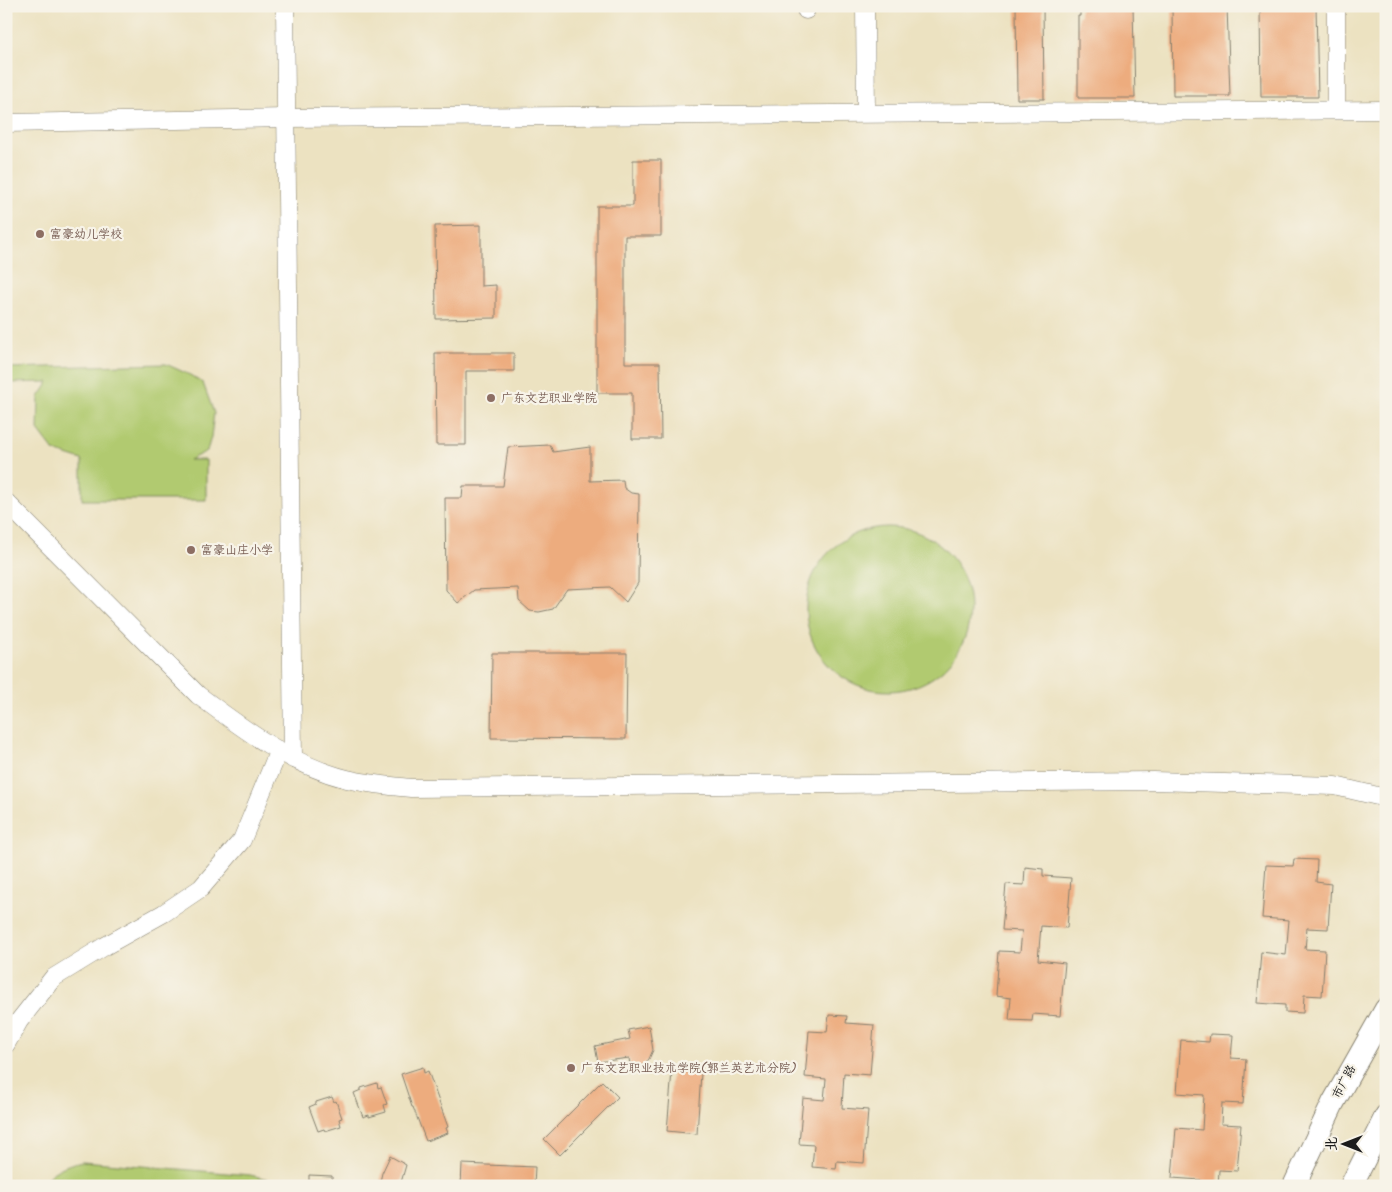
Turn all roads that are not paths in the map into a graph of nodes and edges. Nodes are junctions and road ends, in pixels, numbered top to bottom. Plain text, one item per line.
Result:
1 (285, 6) edge
2 (865, 6) edge
3 (1336, 6) edge
4 (1336, 110) junction
5 (1386, 110) edge
6 (866, 113) junction
7 (287, 118) junction
8 (6, 123) edge
9 (6, 502) edge
10 (286, 755) junction
11 (1386, 798) edge
12 (1386, 1009) edge
13 (6, 1044) edge
14 (1386, 1116) edge
15 (1294, 1186) edge
16 (1351, 1186) edge

1 - 7 street
2 - 6 street
3 - 4 street
4 - 5 street
4 - 6 street
6 - 7 street
7 - 8 street
7 - 10 street
9 - 10 street
10 - 11 street
10 - 13 street
12 - 15 main road, 市广路
14 - 16 main road

